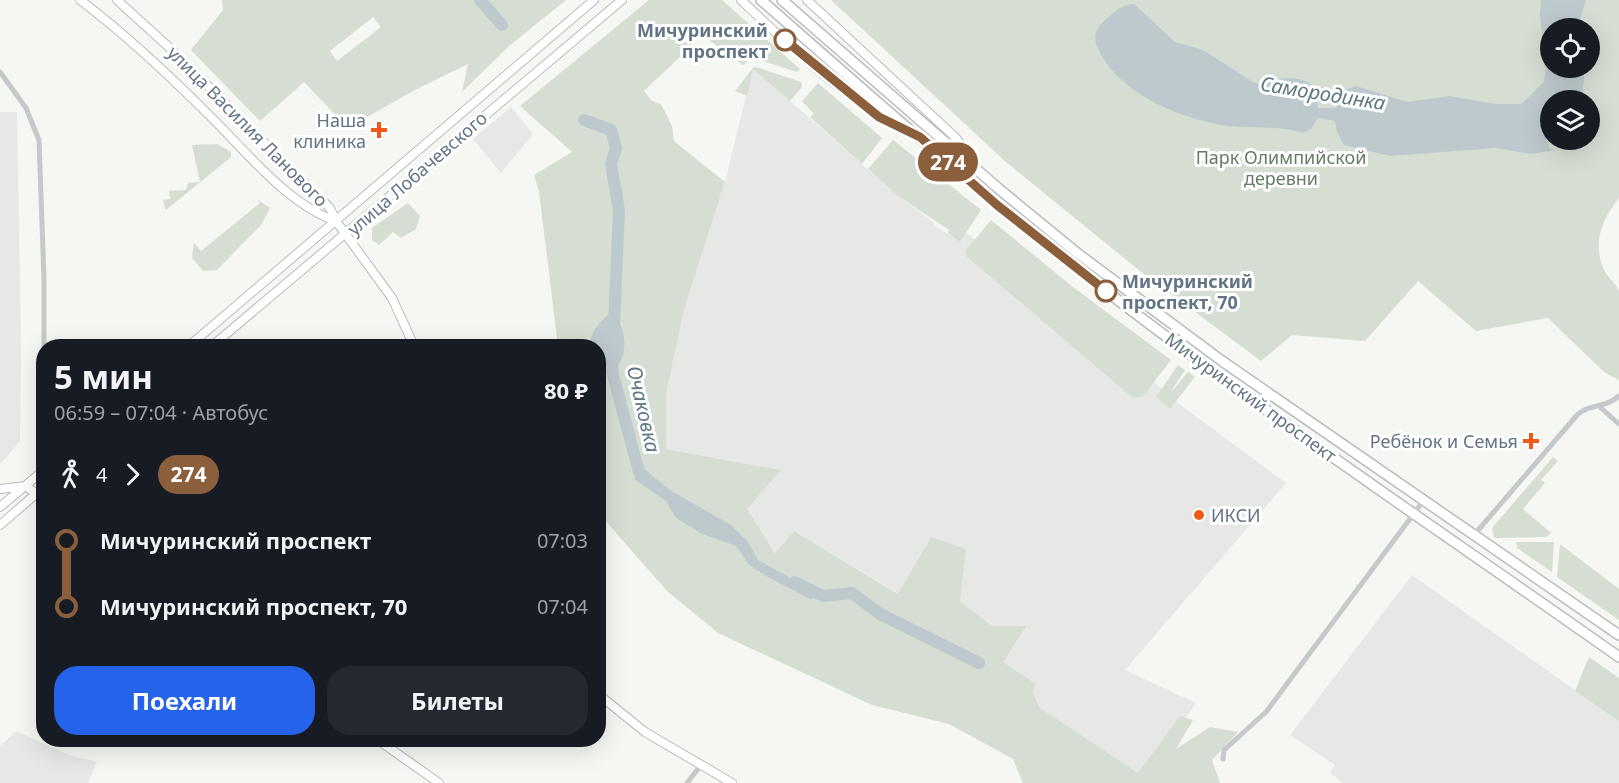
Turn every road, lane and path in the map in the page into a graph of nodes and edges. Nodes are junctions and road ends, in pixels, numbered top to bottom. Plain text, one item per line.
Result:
1 (80, 0) edge
2 (117, 0) edge
3 (594, 0) edge
4 (622, 0) edge
5 (741, 0) edge
6 (761, 0) edge
7 (782, 0) edge
8 (807, 0) edge
9 (0, 72) edge
10 (920, 137) junction
11 (978, 169) junction
12 (336, 221) junction
13 (346, 234) junction
14 (44, 339) edge
15 (197, 339) edge
16 (220, 339) edge
17 (411, 339) edge
18 (1619, 396) edge
19 (1600, 407) junction
20 (1619, 424) edge
21 (36, 477) edge
22 (26, 486) junction
23 (0, 489) edge
24 (36, 494) joint
25 (1424, 500) junction
26 (0, 507) edge
27 (1414, 512) junction
28 (0, 525) edge
29 (1474, 535) junction
30 (1619, 636) edge
31 (1619, 657) edge
32 (606, 701) edge
33 (388, 747) edge
34 (1223, 759) dead end
35 (701, 765) junction
36 (439, 783) edge
37 (687, 783) edge
38 (732, 783) edge

1 - 12 main road, улица Василия Ланового
2 - 12 main road, улица Василия Ланового
3 - 12 main road, улица Лобачевского
4 - 13 main road, улица Лобачевского
5 - 10 main road
6 - 10 main road, Мичуринский проспект
7 - 11 main road, Мичуринский проспект
8 - 11 main road
9 - 14 street
10 - 27 main road, Мичуринский проспект
11 - 25 main road, Мичуринский проспект
12 - 13 main road
12 - 15 main road, улица Лобачевского
13 - 16 main road, улица Лобачевского
13 - 17 main road
18 - 19 street
19 - 20 street
19 - 29 street
21 - 22 main road
22 - 23 main road
22 - 24 main road
22 - 26 main road
24 - 28 main road
25 - 27 street
25 - 29 main road, Мичуринский проспект
27 - 31 main road, Мичуринский проспект
27 - 34 street
29 - 30 main road, Мичуринский проспект
32 - 35 main road
33 - 36 main road
35 - 37 street
35 - 38 main road

